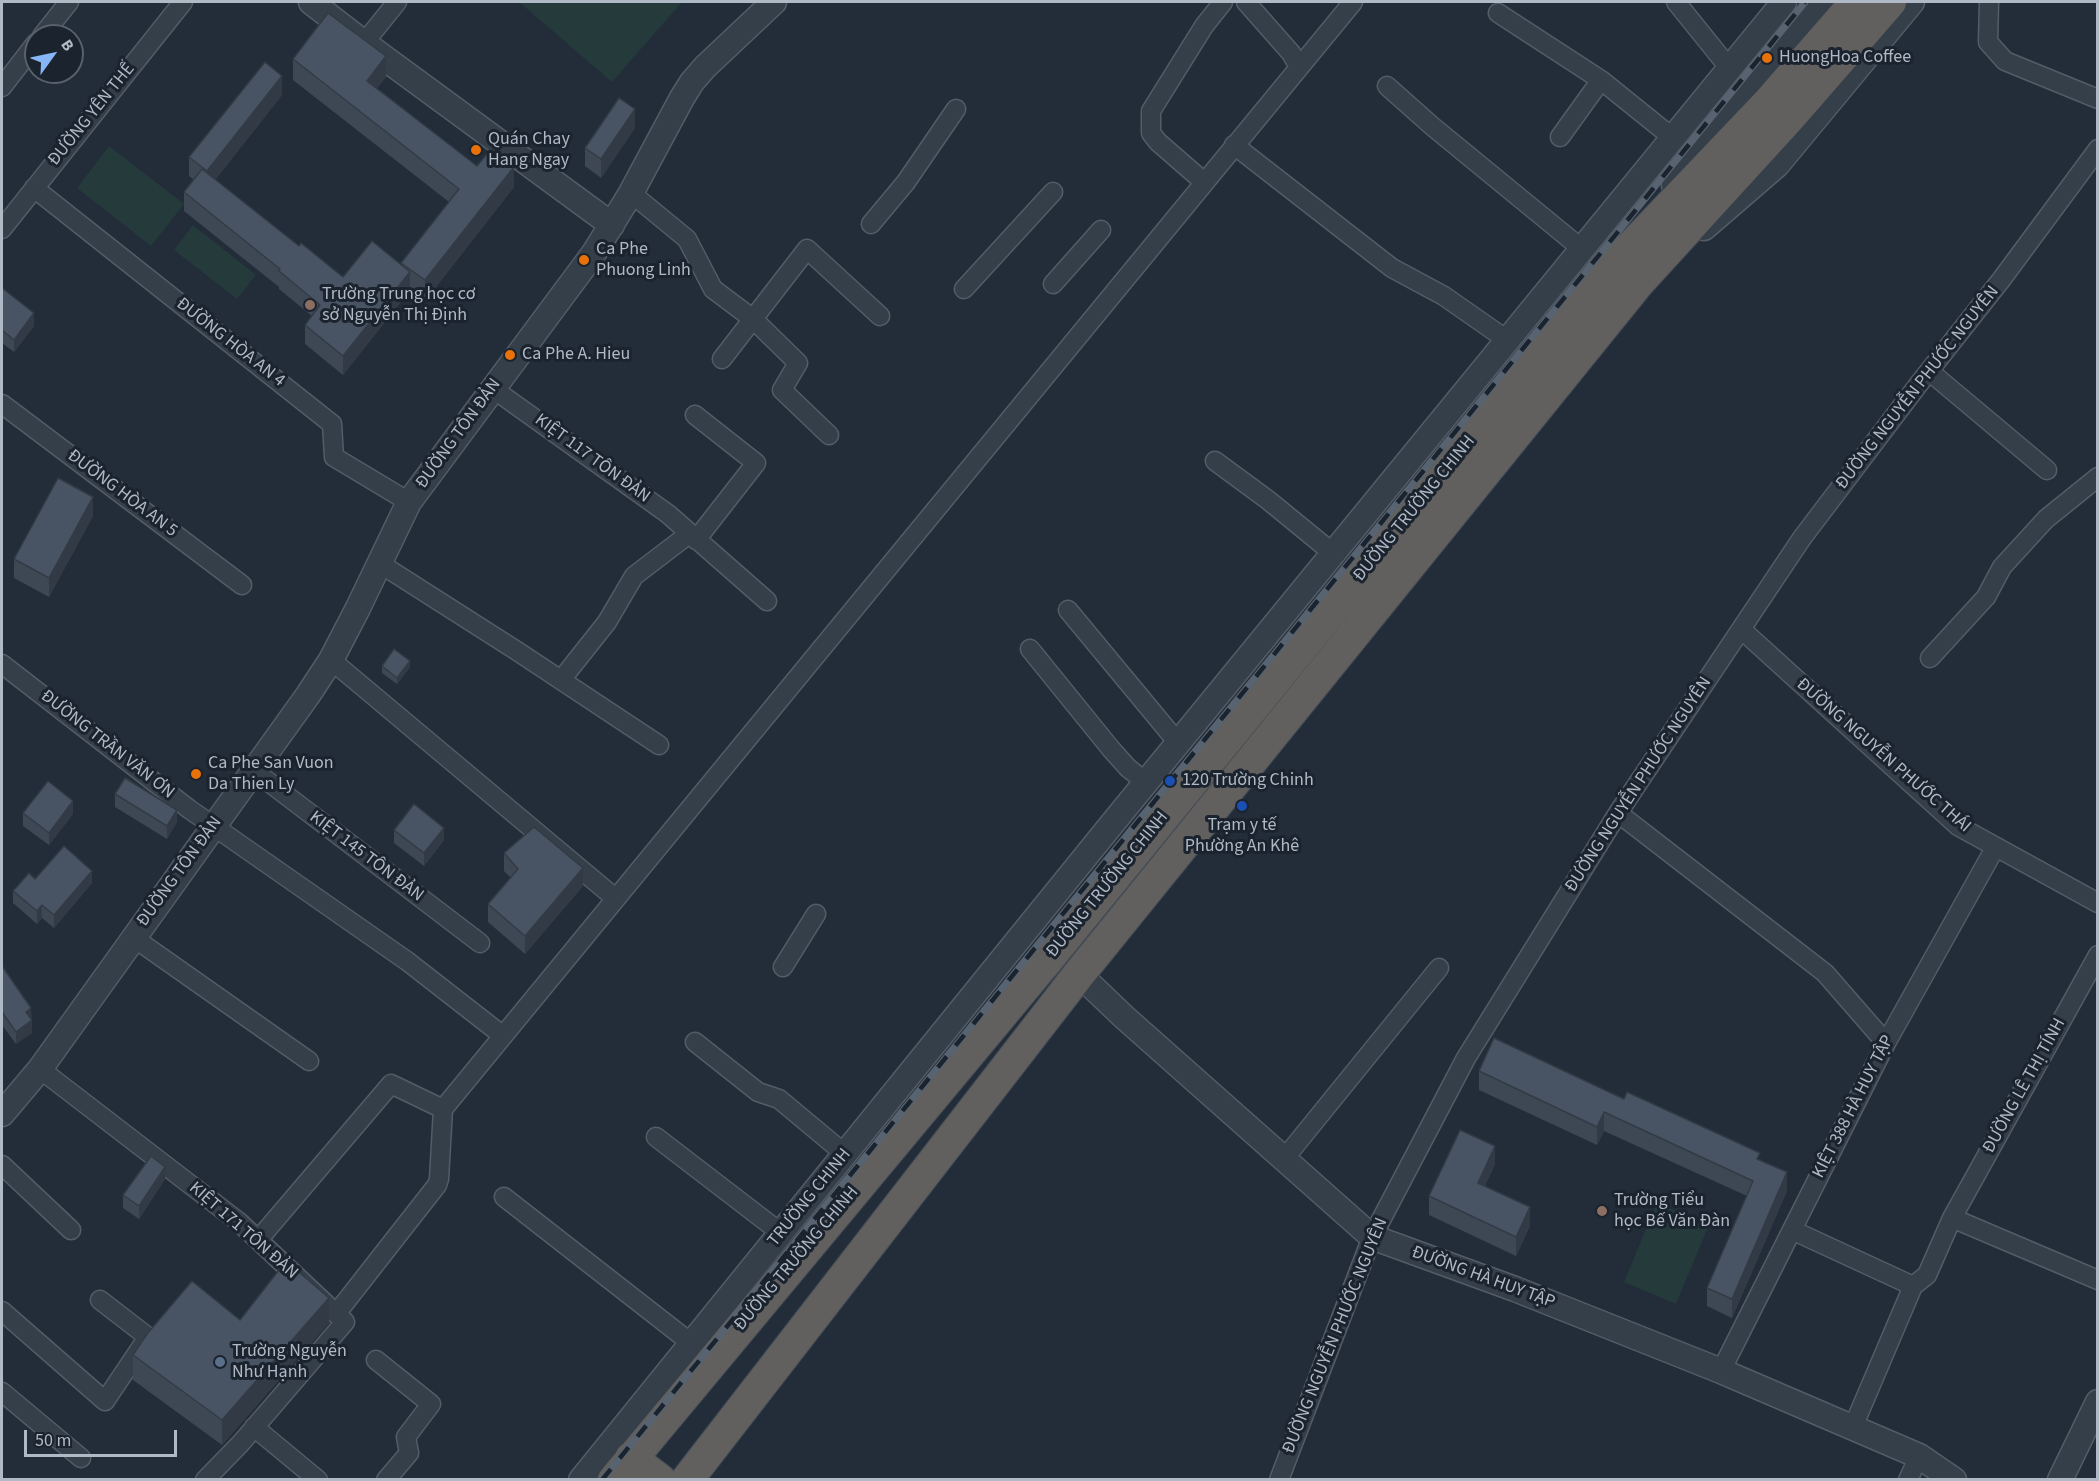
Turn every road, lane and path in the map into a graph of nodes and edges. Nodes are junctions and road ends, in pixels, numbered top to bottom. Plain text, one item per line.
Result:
1 (69, 2) edge
2 (183, 2) edge
3 (311, 2) edge
4 (396, 2) edge
5 (1223, 2) edge
6 (1246, 2) edge
7 (1353, 2) edge
8 (1676, 2) edge
9 (1825, 2) edge
10 (1857, 2) edge
11 (1890, 2) edge
12 (1912, 2) edge
13 (1989, 2) edge
14 (769, 3) edge
15 (1775, 6) edge
16 (1498, 13) dead end
17 (52, 24) edge
18 (364, 43) junction
19 (24, 59) edge
20 (1299, 67) junction
21 (1730, 69) junction
22 (1601, 80) junction
23 (1387, 86) dead end
24 (2, 87) edge
25 (2097, 99) edge
26 (956, 109) dead end
27 (1779, 110) junction
28 (1560, 137) dead end
29 (1673, 138) junction
30 (1234, 146) junction
31 (2097, 149) edge
32 (1204, 182) junction
33 (34, 188) junction
34 (1053, 192) dead end
35 (631, 194) junction
36 (872, 224) dead end
37 (612, 225) junction
38 (2, 229) edge
39 (1101, 230) dead end
40 (1582, 249) junction
41 (1625, 276) junction
42 (1053, 284) dead end
43 (964, 289) dead end
44 (880, 316) dead end
45 (753, 319) junction
46 (1507, 340) junction
47 (722, 359) dead end
48 (1929, 371) junction
49 (492, 388) junction
50 (2, 404) edge
51 (695, 415) dead end
52 (829, 435) dead end
53 (1215, 461) dead end
54 (2047, 470) dead end
55 (2097, 477) edge
56 (409, 502) junction
57 (692, 537) junction
58 (1334, 554) junction
59 (379, 562) junction
60 (242, 585) dead end
61 (767, 601) dead end
62 (1068, 610) dead end
63 (1741, 629) junction
64 (1030, 649) dead end
65 (1930, 658) dead end
66 (331, 660) junction
67 (2, 664) edge
68 (561, 680) junction
69 (1179, 744) junction
70 (659, 745) dead end
71 (253, 770) junction
72 (1147, 783) junction
73 (1618, 813) junction
74 (213, 827) junction
75 (1995, 848) junction
76 (615, 898) junction
77 (2097, 903) edge
78 (816, 914) dead end
79 (1038, 916) joint
80 (134, 938) junction
81 (480, 943) dead end
82 (2097, 955) edge
83 (783, 967) dead end
84 (1439, 968) dead end
85 (1079, 974) junction
86 (502, 1035) junction
87 (696, 1042) dead end
88 (1886, 1043) junction
89 (309, 1061) dead end
90 (40, 1069) junction
91 (443, 1108) junction
92 (2, 1114) edge
93 (656, 1137) dead end
94 (845, 1154) junction
95 (1284, 1159) junction
96 (2, 1165) edge
97 (504, 1197) dead end
98 (1952, 1218) junction
99 (71, 1230) dead end
100 (1792, 1230) junction
101 (781, 1233) junction
102 (1372, 1237) junction
103 (258, 1240) junction
104 (2097, 1280) edge
105 (1914, 1286) junction
106 (100, 1300) dead end
107 (2, 1311) edge
108 (336, 1314) junction
109 (691, 1343) junction
110 (376, 1360) dead end
111 (1721, 1371) junction
112 (2, 1392) edge
113 (2097, 1402) edge
114 (254, 1427) junction
115 (1853, 1427) junction
116 (1919, 1456) junction
117 (81, 1458) dead end
118 (623, 1469) edge
119 (205, 1479) edge
120 (318, 1479) edge
121 (386, 1479) edge
122 (581, 1479) edge
123 (660, 1479) edge
124 (687, 1479) edge
125 (1279, 1479) edge
126 (1908, 1479) edge
127 (1954, 1479) edge
128 (2060, 1479) edge

1 - 17 street
2 - 33 street, ĐƯỜNG YÊN THẾ
3 - 18 street
4 - 18 street
5 - 32 street
6 - 20 street
7 - 20 street
8 - 21 street
9 - 41 street
10 - 27 highway
11 - 27 highway
12 - 41 street
13 - 25 street
14 - 35 street, ĐƯỜNG TÔN ĐẢN
15 - 21 street, ĐƯỜNG TRƯỜNG CHINH
16 - 22 street
18 - 37 street
19 - 24 street
20 - 30 street
21 - 29 street, ĐƯỜNG TRƯỜNG CHINH
22 - 28 street
22 - 29 street
23 - 40 street
26 - 36 street
27 - 41 highway, ĐƯỜNG TRƯỜNG CHINH
29 - 40 street, ĐƯỜNG TRƯỜNG CHINH
30 - 32 street
30 - 46 street
31 - 48 street, ĐƯỜNG NGUYỄN PHƯỚC NGUYÊN
32 - 76 street
33 - 38 street, ĐƯỜNG YÊN THẾ
33 - 56 street, ĐƯỜNG HÒA AN 4
34 - 43 street
35 - 37 street, ĐƯỜNG TÔN ĐẢN
35 - 45 street
37 - 49 street, ĐƯỜNG TÔN ĐẢN
39 - 42 street
40 - 46 street, ĐƯỜNG TRƯỜNG CHINH
41 - 85 highway, ĐƯỜNG TRƯỜNG CHINH
41 - 118 highway, ĐƯỜNG TRƯỜNG CHINH
44 - 45 street
45 - 47 street
45 - 52 street
46 - 58 street, ĐƯỜNG TRƯỜNG CHINH
48 - 54 street
48 - 63 street, ĐƯỜNG NGUYỄN PHƯỚC NGUYÊN
49 - 56 street, ĐƯỜNG TÔN ĐẢN
49 - 57 street, KIỆT 117 TÔN ĐẢN
50 - 60 street, ĐƯỜNG HÒA AN 5
51 - 57 street
53 - 58 street
55 - 65 street
56 - 59 street, ĐƯỜNG TÔN ĐẢN
57 - 61 street, KIỆT 117 TÔN ĐẢN
57 - 68 street
58 - 69 street, ĐƯỜNG TRƯỜNG CHINH
59 - 66 street, ĐƯỜNG TÔN ĐẢN
59 - 68 street
62 - 69 street
63 - 73 street, ĐƯỜNG NGUYỄN PHƯỚC NGUYÊN
63 - 75 street, ĐƯỜNG NGUYỄN PHƯỚC THÁI
64 - 72 street
66 - 71 street, ĐƯỜNG TÔN ĐẢN
66 - 76 street
67 - 74 street, ĐƯỜNG TRẦN VĂN ƠN
68 - 70 street
69 - 72 street, ĐƯỜNG TRƯỜNG CHINH
71 - 74 street, ĐƯỜNG TÔN ĐẢN
71 - 81 street, KIỆT 145 TÔN ĐẢN
72 - 79 street, ĐƯỜNG TRƯỜNG CHINH
73 - 88 street
73 - 102 street, ĐƯỜNG NGUYỄN PHƯỚC NGUYÊN
74 - 80 street, ĐƯỜNG TÔN ĐẢN
74 - 86 street, ĐƯỜNG TRẦN VĂN ƠN
75 - 77 street, ĐƯỜNG NGUYỄN PHƯỚC THÁI
75 - 88 street, KIỆT 388 HÀ HUY TẬP
76 - 86 street
78 - 83 street
79 - 94 street, TRƯỜNG CHINH
80 - 89 street, ĐƯỜNG TÔN ĐẢN
80 - 90 street, ĐƯỜNG TÔN ĐẢN
82 - 98 street, ĐƯỜNG LÊ THỊ TÍNH
84 - 95 street
85 - 95 street, ĐƯỜNG HÀ HUY TẬP
85 - 124 highway, ĐƯỜNG TRƯỜNG CHINH
86 - 91 street
87 - 94 street
88 - 100 street, KIỆT 388 HÀ HUY TẬP
90 - 92 street, ĐƯỜNG TÔN ĐẢN
90 - 103 street, KIỆT 171 TÔN ĐẢN
91 - 103 street
91 - 108 street
93 - 101 street
94 - 101 street, TRƯỜNG CHINH
95 - 102 street, ĐƯỜNG HÀ HUY TẬP
96 - 99 street
97 - 109 street
98 - 104 street
98 - 105 street, ĐƯỜNG LÊ THỊ TÍNH
100 - 105 street
100 - 111 street, KIỆT 388 HÀ HUY TẬP
101 - 109 street, TRƯỜNG CHINH
102 - 111 street, ĐƯỜNG HÀ HUY TẬP
102 - 125 street, ĐƯỜNG NGUYỄN PHƯỚC NGUYÊN
103 - 108 street, KIỆT 171 TÔN ĐẢN
105 - 115 street, ĐƯỜNG LÊ THỊ TÍNH
106 - 107 street
108 - 114 street
109 - 122 street, TRƯỜNG CHINH
110 - 121 street
111 - 115 street, ĐƯỜNG HÀ HUY TẬP
112 - 117 street
113 - 128 street
114 - 119 street
114 - 120 street
115 - 116 street, ĐƯỜNG HÀ HUY TẬP
116 - 126 street
116 - 127 street, ĐƯỜNG HÀ HUY TẬP
118 - 123 highway

